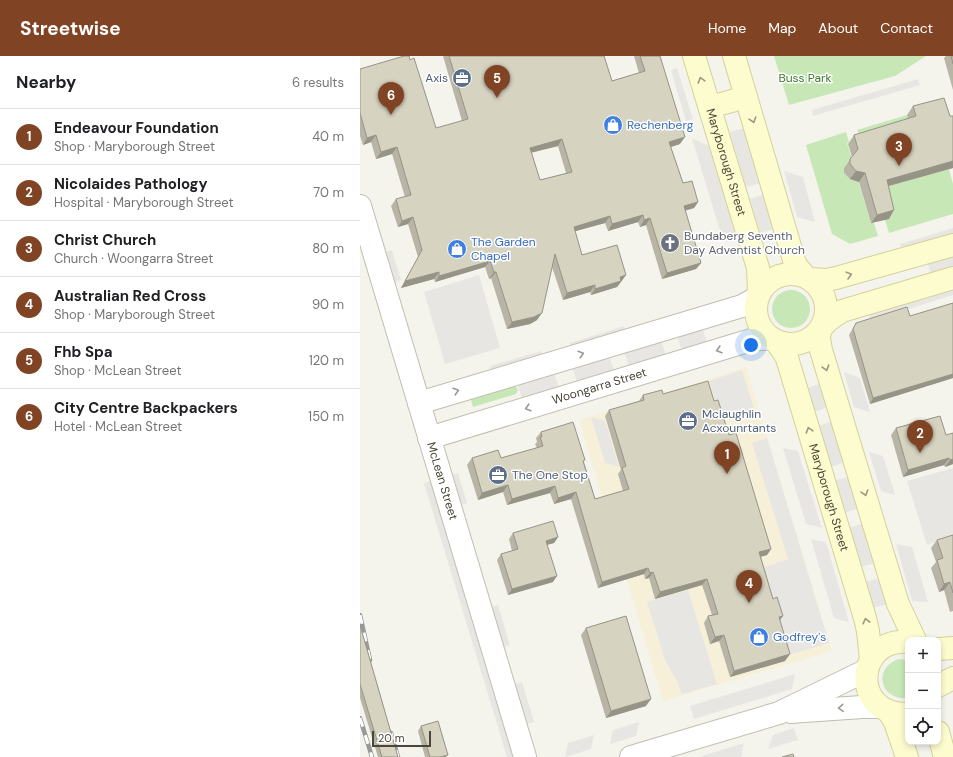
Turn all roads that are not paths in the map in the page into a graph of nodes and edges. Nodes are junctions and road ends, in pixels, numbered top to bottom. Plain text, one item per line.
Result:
1 (694, 56) edge
2 (734, 56) edge
3 (746, 97) junction
4 (710, 107) junction
5 (360, 206) edge
6 (953, 245) edge
7 (889, 264) junction
8 (808, 277) junction
9 (953, 278) edge
10 (898, 294) junction
11 (759, 295) junction
12 (821, 328) junction
13 (772, 339) junction
14 (419, 403) junction
15 (430, 438) junction
16 (914, 637) edge
17 (905, 642) edge
18 (953, 648) edge
19 (941, 649) edge
20 (869, 665) junction
21 (953, 678) edge
22 (941, 684) edge
23 (892, 711) edge
24 (779, 713) junction
25 (941, 743) edge
26 (525, 757) edge
27 (631, 757) edge
28 (907, 757) edge
29 (945, 757) edge

4 -> 1 street, Maryborough Street
2 - 3 street
3 - 4 street
3 -> 8 street
4 - 11 street, Maryborough Street
5 - 14 street, McLean Street
6 - 7 street
8 -> 7 street
7 - 10 street
8 - 11 street
8 - 12 street
9 - 10 street
10 - 12 street
11 - 13 street
14 -> 11 street
12 - 13 street
12 -> 16 street
13 -> 15 street, Woongarra Street
20 -> 13 street, Maryborough Street
14 - 15 street, McLean Street
15 - 26 street, McLean Street
17 - 20 street
18 - 19 street
20 - 23 street, Maryborough Street
20 - 24 street
21 - 22 street
23 -> 24 street
23 - 28 street
24 - 27 street
25 - 29 street

